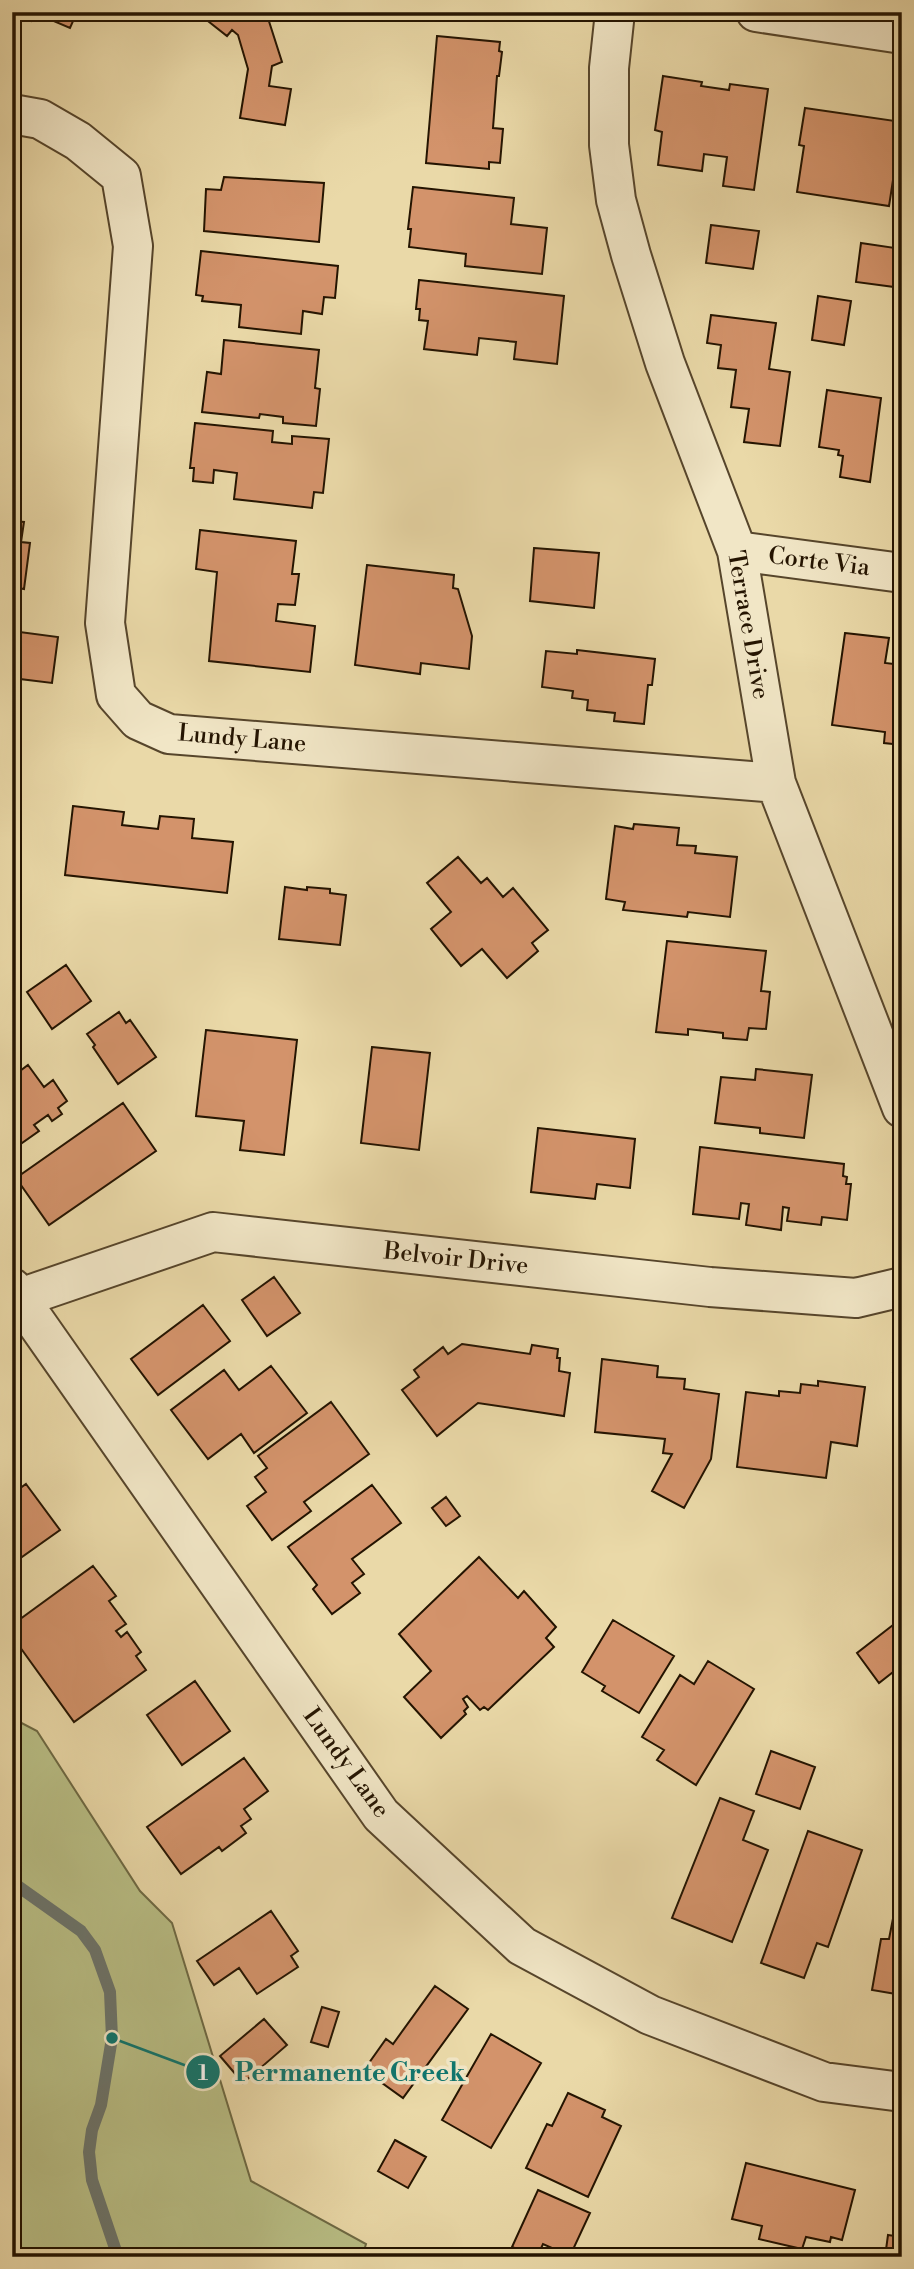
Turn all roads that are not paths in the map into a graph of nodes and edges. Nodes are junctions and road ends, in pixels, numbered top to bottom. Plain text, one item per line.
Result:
1 (615, 12) edge
2 (756, 12) edge
3 (902, 34) edge
4 (12, 114) edge
5 (737, 551) junction
6 (902, 573) edge
7 (776, 783) junction
8 (902, 1108) edge
9 (902, 1287) edge
10 (16, 1293) edge
11 (902, 2092) edge

1 - 5 street, Terrace Drive
2 - 3 street
4 - 7 street, Lundy Lane
5 - 6 street, Corte Via
5 - 7 street, Terrace Drive
7 - 8 street, Terrace Drive
9 - 10 street, Belvoir Drive
10 - 11 street, Lundy Lane

